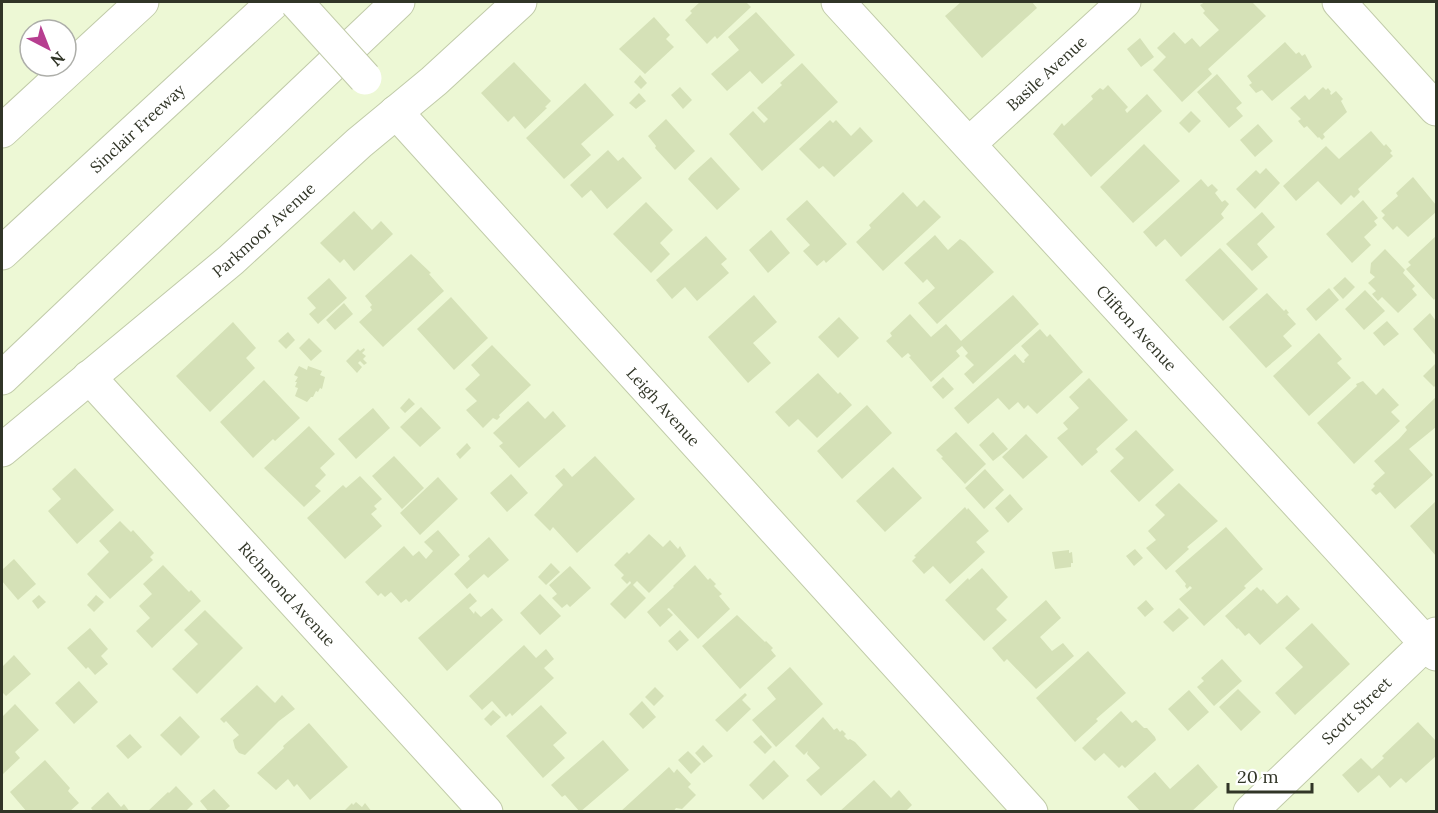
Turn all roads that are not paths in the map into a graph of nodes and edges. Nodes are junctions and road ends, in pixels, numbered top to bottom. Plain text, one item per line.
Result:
1 (142, 2) edge
2 (274, 2) edge
3 (296, 2) edge
4 (398, 2) edge
5 (520, 2) edge
6 (838, 2) edge
7 (1124, 2) edge
8 (1339, 2) edge
9 (1437, 109) edge
10 (396, 112) junction
11 (2, 131) edge
12 (969, 144) junction
13 (2, 253) edge
14 (89, 376) junction
15 (2, 378) edge
16 (2, 450) edge
17 (1433, 644) edge
18 (486, 812) edge
19 (1031, 812) edge
20 (1250, 812) edge

1 - 11 main road
2 - 13 main road, Sinclair Freeway
3 - 10 main road, Leigh Avenue, bridge
4 - 15 main road
5 - 10 main road, Parkmoor Avenue
6 - 12 main road, Clifton Avenue
7 - 12 main road, Basile Avenue
8 - 9 main road
10 - 14 main road, Parkmoor Avenue
10 - 19 main road, Leigh Avenue
12 - 17 main road, Clifton Avenue
14 - 16 main road, Parkmoor Avenue
14 - 18 main road, Richmond Avenue
17 - 20 main road, Scott Street

